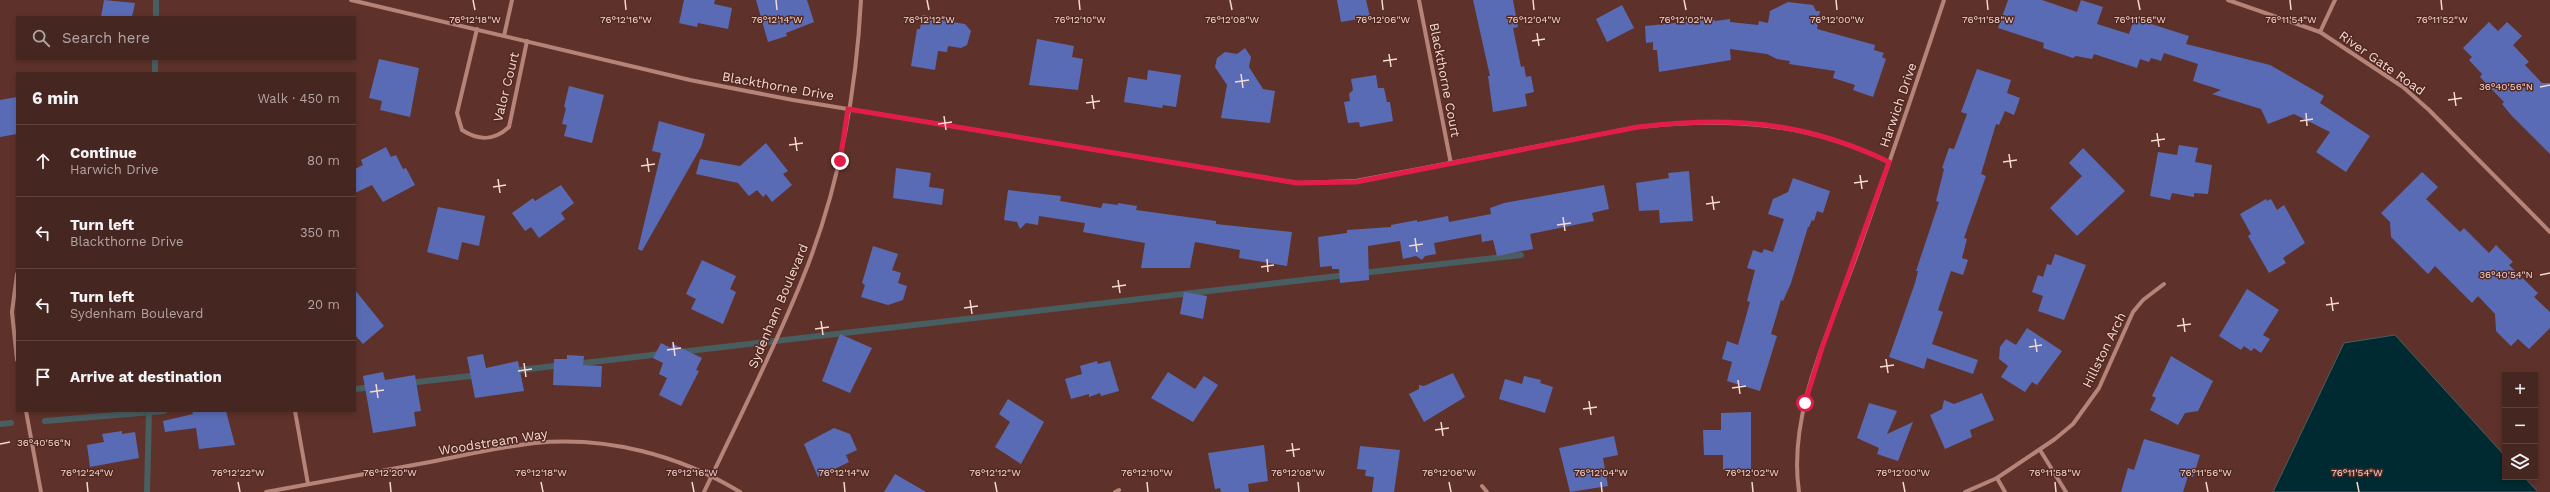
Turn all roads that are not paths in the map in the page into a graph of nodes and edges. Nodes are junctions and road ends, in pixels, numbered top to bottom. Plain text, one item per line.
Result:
1 (351, 0) edge
2 (512, 0) edge
3 (861, 0) edge
4 (1419, 0) edge
5 (1944, 0) edge
6 (2228, 0) edge
7 (2335, 0) edge
8 (477, 29) junction
9 (2320, 32) junction
10 (504, 36) junction
11 (527, 41) junction
12 (848, 109) junction
13 (1889, 162) junction
14 (1451, 164) junction
15 (2550, 232) edge
16 (16, 282) edge
17 (2164, 284) dead end
18 (16, 350) edge
19 (26, 412) edge
20 (295, 412) edge
21 (2040, 450) junction
22 (712, 475) junction
23 (1997, 478) junction
24 (308, 484) junction
25 (1482, 486) dead end
26 (41, 492) edge
27 (266, 492) edge
28 (704, 492) edge
29 (740, 492) edge
30 (1487, 492) edge
31 (1799, 492) edge
32 (1965, 492) edge
33 (2005, 492) edge
34 (2066, 492) edge

1 - 8 street, Blackthorne Drive
2 - 10 street, Valor Court
3 - 12 street, Sydenham Boulevard
4 - 14 street, Blackthorne Court
5 - 13 street, Harwich Drive
6 - 9 street, River Gate Road
7 - 9 street
8 - 10 street, Blackthorne Drive
8 - 11 street, Valor Court
9 - 15 street, River Gate Road
10 - 11 street, Blackthorne Drive
11 - 12 street, Blackthorne Drive
12 - 14 street, Blackthorne Drive
12 - 22 street, Sydenham Boulevard
13 - 14 street, Blackthorne Drive
13 - 31 street, Harwich Drive
16 - 18 street
17 - 21 street, Hillston Arch
19 - 26 street
20 - 24 street
21 - 23 street, Hillston Arch
21 - 34 street
22 - 24 street, Woodstream Way
22 - 28 street, Sydenham Boulevard
22 - 29 street, Woodstream Way
23 - 32 street, Hillston Arch
23 - 33 street
24 - 27 street, Woodstream Way
25 - 30 street

